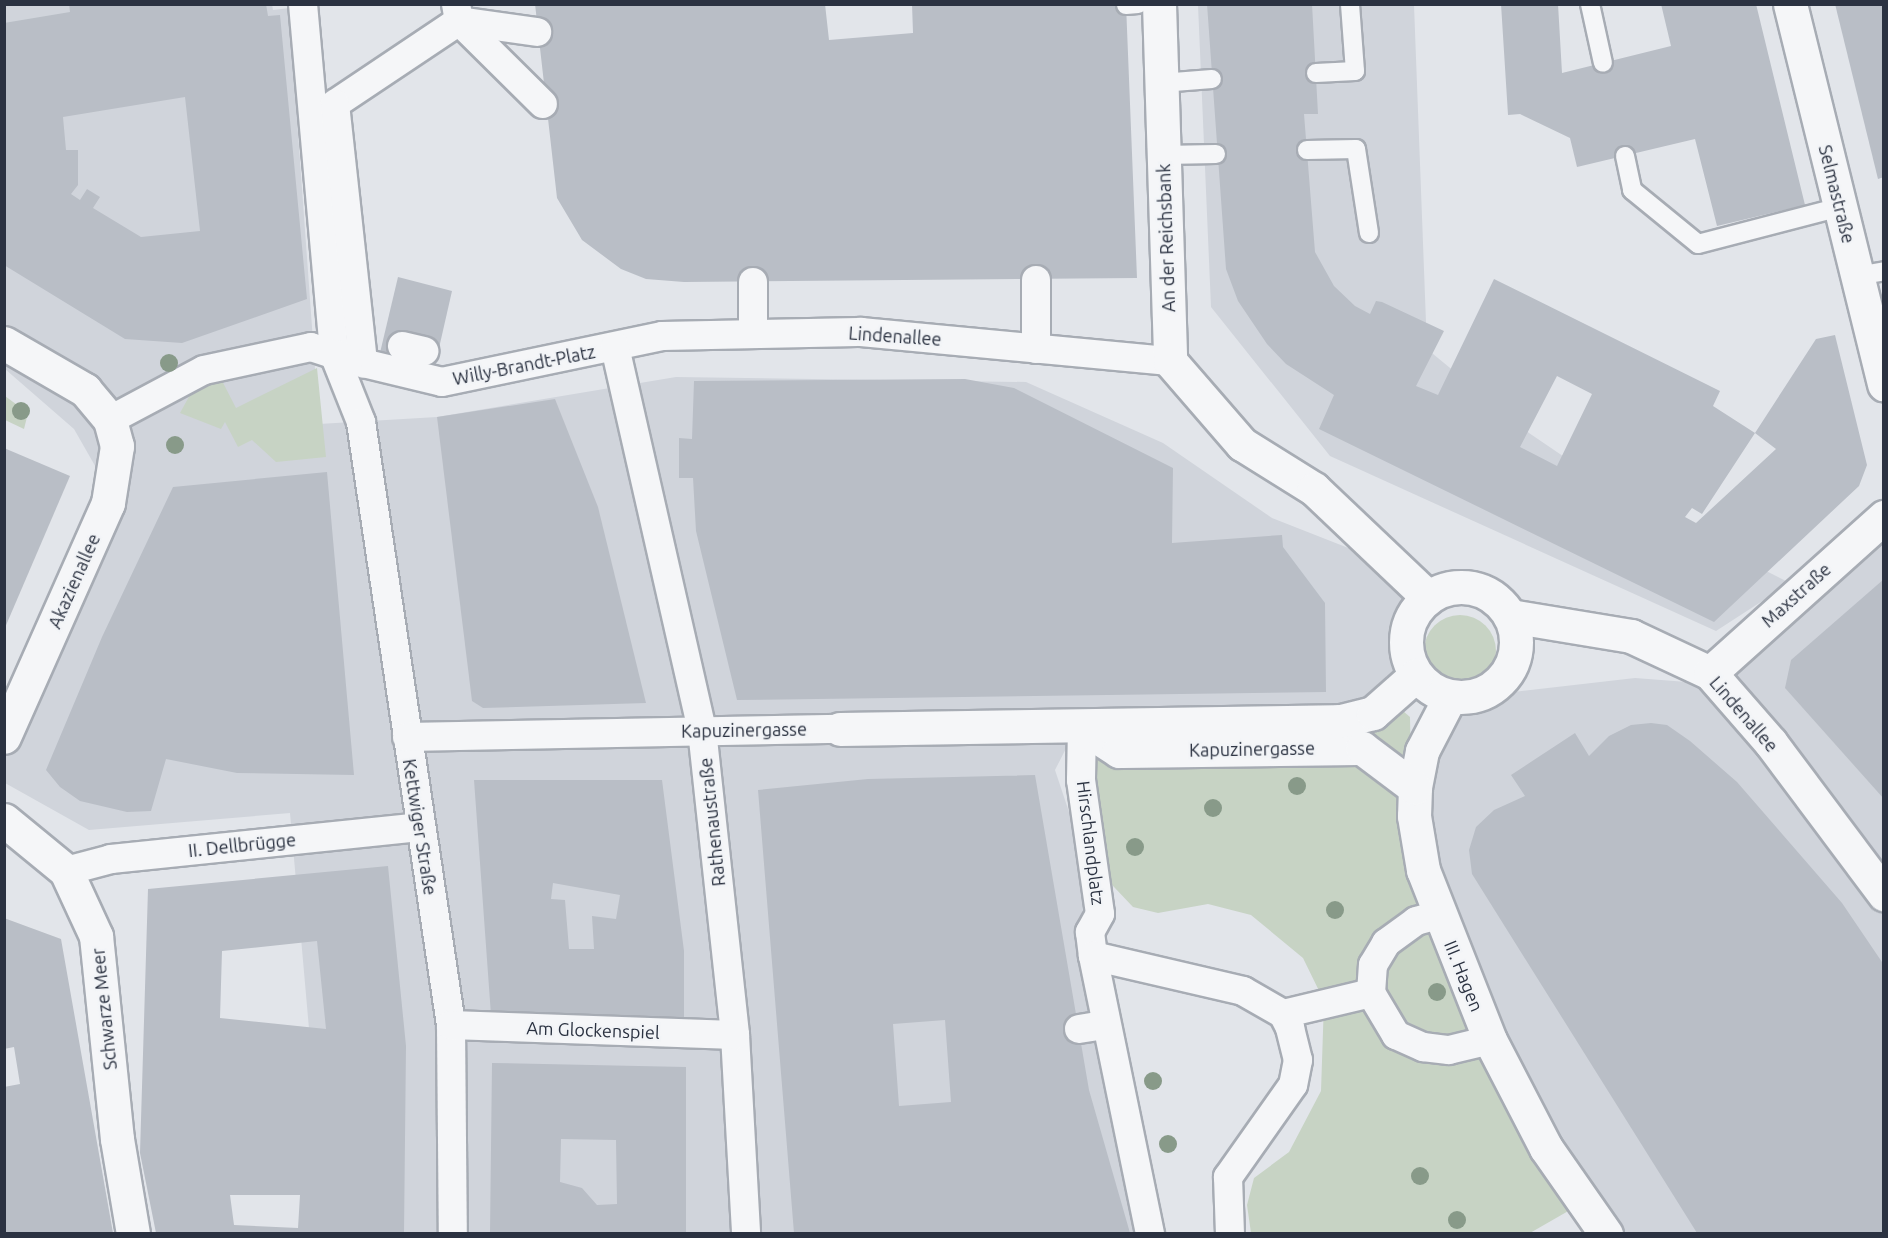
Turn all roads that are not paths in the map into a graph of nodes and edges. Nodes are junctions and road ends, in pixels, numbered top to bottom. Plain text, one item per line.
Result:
1 (303, 4) edge
2 (1138, 4) edge
3 (1159, 4) edge
4 (1350, 4) edge
5 (1590, 4) edge
6 (1790, 4) edge
7 (1126, 5) edge
8 (458, 13) edge
9 (537, 32) dead end
10 (1603, 63) dead end
11 (285, 68) dead end
12 (1316, 73) dead end
13 (1212, 79) dead end
14 (1161, 83) junction
15 (543, 104) dead end
16 (307, 107) junction
17 (1307, 150) dead end
18 (1216, 154) dead end
19 (1164, 155) junction
20 (1625, 156) dead end
21 (1840, 207) junction
22 (1370, 233) dead end
23 (327, 258) junction
24 (1870, 273) edge
25 (1035, 280) dead end
26 (753, 282) dead end
27 (753, 334) junction
28 (4, 343) edge
29 (615, 347) junction
30 (1036, 349) junction
31 (323, 350) junction
32 (1170, 361) junction
33 (363, 363) junction
34 (1884, 385) edge
35 (110, 420) junction
36 (1884, 517) edge
37 (1428, 597) junction
38 (1510, 615) junction
39 (1710, 673) junction
40 (1416, 675) junction
41 (1450, 697) junction
42 (1082, 727) junction
43 (840, 729) joint
44 (702, 730) junction
45 (4, 737) edge
46 (407, 737) junction
47 (1415, 788) junction
48 (4, 820) edge
49 (419, 827) junction
50 (66, 871) junction
51 (1884, 894) edge
52 (1439, 915) junction
53 (1093, 956) junction
54 (1371, 993) junction
55 (1282, 1014) junction
56 (451, 1025) junction
57 (735, 1035) junction
58 (1490, 1040) junction
59 (133, 1233) edge
60 (453, 1233) edge
61 (746, 1233) edge
62 (1150, 1233) edge
63 (1230, 1233) edge
64 (1606, 1233) edge

1 - 16 street
2 - 7 lane
3 - 14 street, An der Reichsbank
4 - 12 lane
5 - 10 lane
6 - 21 street, Selmastraße
8 - 9 street
8 - 15 street
8 - 16 street
11 - 16 street
13 - 14 lane
14 - 19 street, An der Reichsbank
16 - 23 street
17 - 22 lane
18 - 19 lane
19 - 32 street, An der Reichsbank
20 - 21 lane
21 - 24 street, Selmastraße
23 - 31 street
23 - 33 street
24 - 34 street, Selmastraße
25 - 30 street
26 - 27 street
27 - 29 street, Lindenallee
27 - 30 street, Lindenallee
28 - 35 street
29 - 33 street, Willy-Brandt-Platz
29 - 44 street, Rathenaustraße
30 - 32 street, Lindenallee
31 - 33 street, Willy-Brandt-Platz
31 - 35 street
31 - 46 street, Kettwiger Straße
32 - 37 street
35 - 45 street, Akazienallee
36 - 39 street, Maxstraße
37 - 38 street
37 - 40 street
38 - 39 street, Lindenallee
38 - 41 street
39 - 51 street, Lindenallee
40 - 41 street
40 - 42 street, Kapuzinergasse
41 - 47 street, III. Hagen
42 - 43 street, Kapuzinergasse
42 - 47 street, Kapuzinergasse
42 - 53 street, Hirschlandplatz
43 - 44 street, Kapuzinergasse
44 - 46 street, Kapuzinergasse
44 - 57 street, Rathenaustraße
46 - 49 street, Kettwiger Straße
47 - 52 street, III. Hagen
48 - 50 street, Schwarze Meer
49 - 50 street, II. Dellbrügge
49 - 56 street, Kettwiger Straße
50 - 59 street, Schwarze Meer
52 - 54 street
52 - 58 street, III. Hagen
53 - 55 street
53 - 62 street, Hirschlandplatz
54 - 55 street
54 - 58 street
55 - 63 street
56 - 57 street, Am Glockenspiel
56 - 60 street, Kettwiger Straße
57 - 61 street, Rathenaustraße
58 - 64 street, III. Hagen

